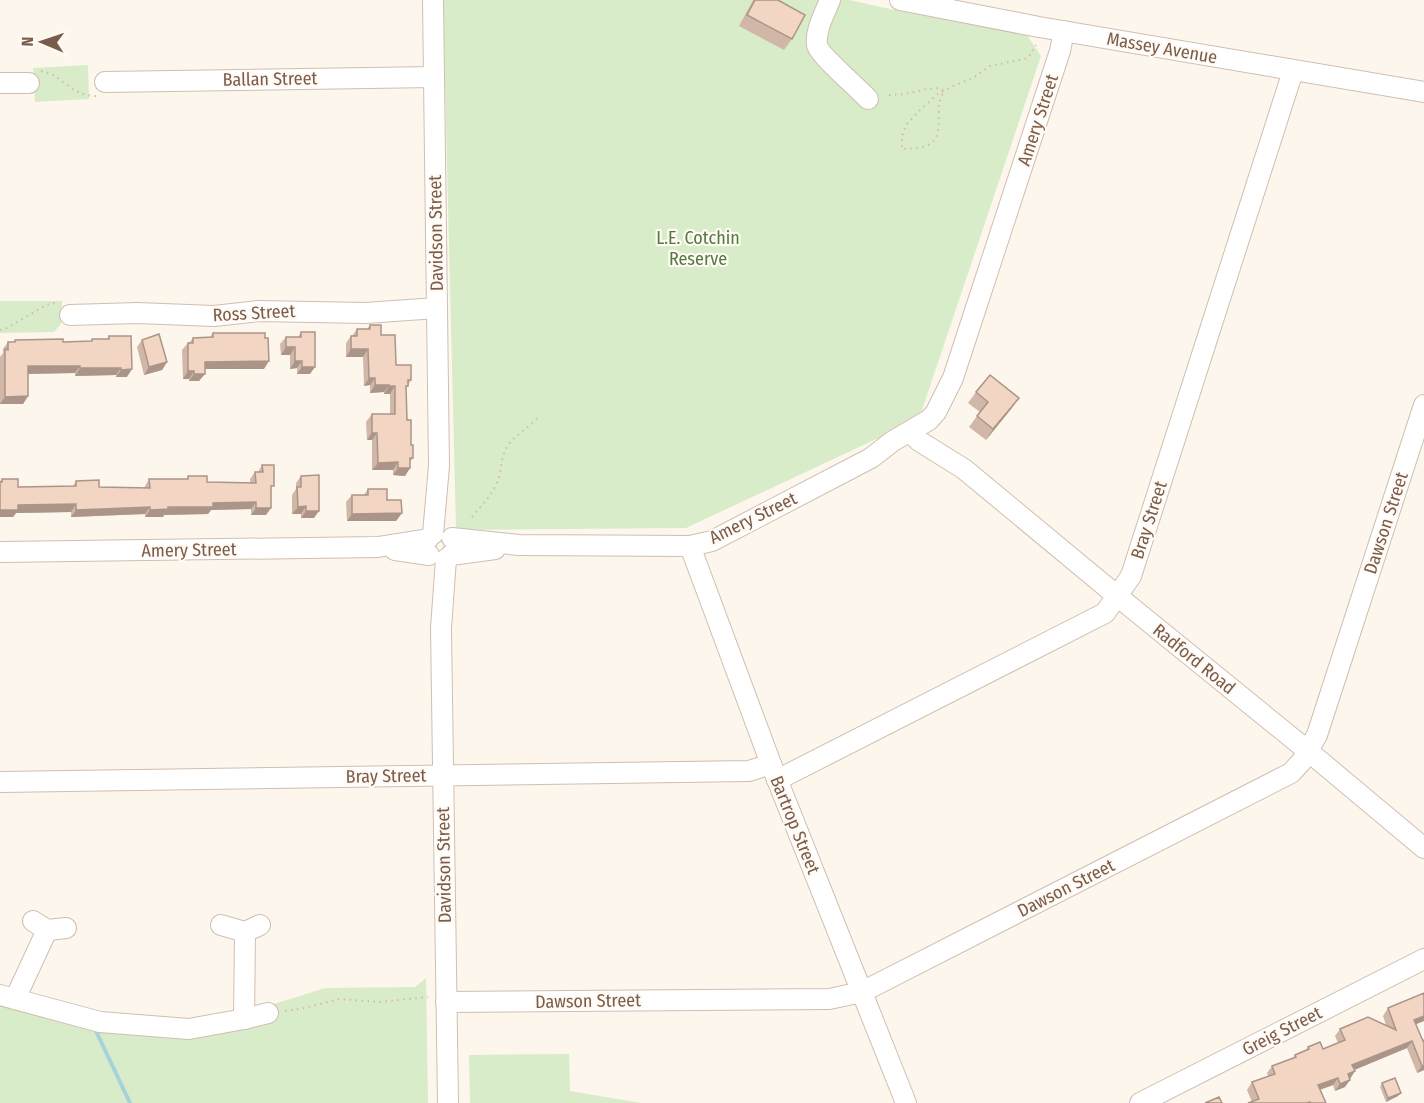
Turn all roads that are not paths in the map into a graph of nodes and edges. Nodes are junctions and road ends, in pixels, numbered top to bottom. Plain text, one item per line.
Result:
1 (433, 0) edge
2 (830, 0) edge
3 (900, 0) edge
4 (1064, 32) junction
5 (1293, 71) junction
6 (33, 77) road end
7 (434, 77) junction
8 (0, 83) edge
9 (104, 89) road end
10 (1424, 92) edge
11 (868, 99) dead end
12 (66, 308) road end
13 (437, 308) junction
14 (1424, 405) edge
15 (923, 431) junction
16 (690, 546) junction
17 (440, 547) junction
18 (0, 552) edge
19 (1116, 596) junction
20 (1308, 751) junction
21 (774, 772) junction
22 (443, 775) junction
23 (0, 782) edge
24 (1424, 848) edge
25 (221, 925) dead end
26 (49, 927) dead end
27 (1424, 959) edge
28 (862, 992) junction
29 (7, 997) edge
30 (437, 1000) junction
31 (268, 1013) road end
32 (244, 1019) junction
33 (448, 1103) edge
34 (906, 1103) edge
35 (1140, 1103) edge

1 - 7 street, Davidson Street
2 - 11 street
3 - 4 street, Massey Avenue
4 - 5 street, Massey Avenue
4 - 15 street, Amery Street
5 - 10 street, Massey Avenue
5 - 19 street, Bray Street
6 - 8 street
7 - 9 street, Ballan Street
7 - 13 street, Davidson Street
12 - 13 street, Ross Street
13 - 17 street, Davidson Street
14 - 20 street, Dawson Street
15 - 16 street, Amery Street
15 - 19 street, Radford Road
16 - 17 street, Amery Street
16 - 21 street, Bartrop Street
17 - 18 street, Amery Street
17 - 22 street, Davidson Street
19 - 20 street, Radford Road
19 - 21 street, Bray Street
20 - 24 street, Radford Road
20 - 28 street, Dawson Street
21 - 22 street, Bray Street
21 - 28 street, Bartrop Street
22 - 23 street, Bray Street
22 - 30 street, Davidson Street
25 - 32 street
26 - 29 street
27 - 35 street, Greig Street
28 - 30 street, Dawson Street
28 - 34 street, Bartrop Street
29 - 32 street
30 - 33 street, Davidson Street
31 - 32 street

